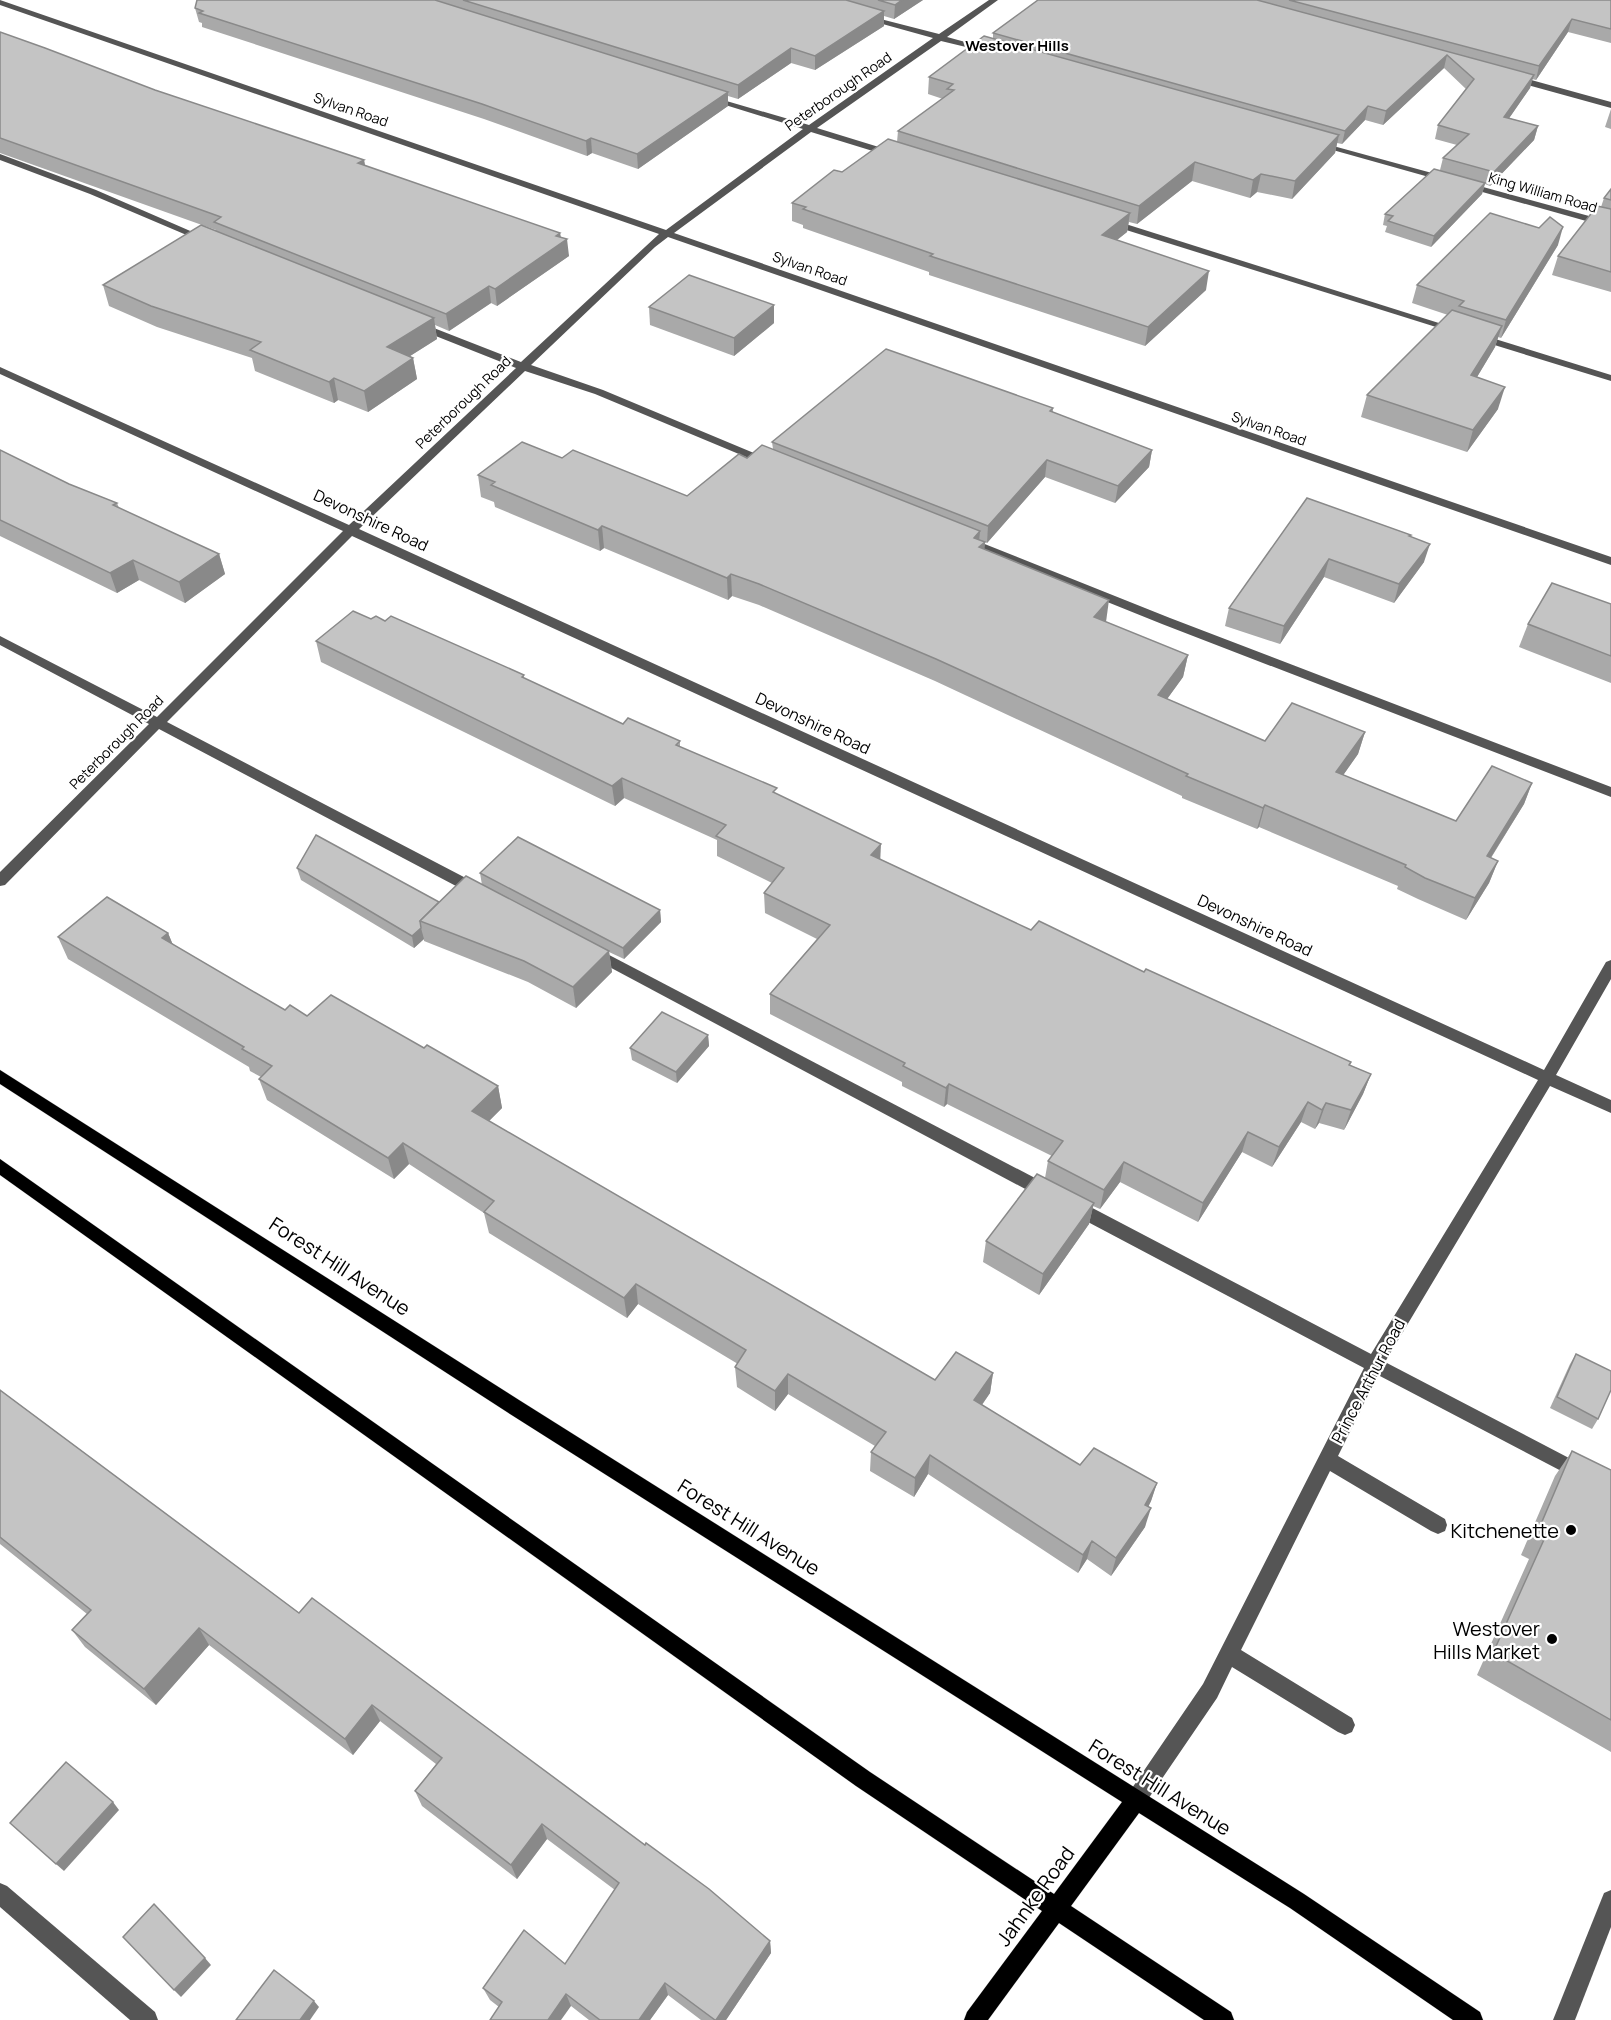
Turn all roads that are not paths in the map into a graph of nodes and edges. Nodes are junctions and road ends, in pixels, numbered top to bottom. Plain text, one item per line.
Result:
1 (994, 0) edge
2 (0, 2) edge
3 (852, 12) edge
4 (942, 38) junction
5 (999, 54) edge
6 (1508, 77) edge
7 (696, 93) edge
8 (1611, 105) edge
9 (809, 129) junction
10 (1311, 141) edge
11 (0, 157) edge
12 (901, 157) edge
13 (1096, 218) edge
14 (1611, 225) edge
15 (668, 233) junction
16 (220, 246) edge
17 (401, 319) edge
18 (1462, 332) edge
19 (1474, 336) edge
20 (523, 366) junction
21 (0, 370) edge
22 (1611, 378) edge
23 (775, 466) edge
24 (350, 531) junction
25 (956, 537) edge
26 (1611, 561) edge
27 (0, 640) edge
28 (158, 722) junction
29 (1611, 792) edge
30 (0, 881) edge
31 (496, 901) edge
32 (581, 945) edge
33 (1611, 966) edge
34 (0, 1076) edge
35 (1547, 1078) junction
36 (1611, 1107) edge
37 (0, 1166) edge
38 (1374, 1365) junction
39 (1327, 1459) junction
40 (1611, 1489) edge
41 (1438, 1525) dead end
42 (1229, 1654) junction
43 (1345, 1725) dead end
44 (1135, 1801) junction
45 (0, 1893) edge
46 (1611, 1900) edge
47 (1056, 1908) junction
48 (147, 2020) edge
49 (975, 2020) edge
50 (1223, 2020) edge
51 (1472, 2020) edge
52 (1564, 2020) edge

1 - 4 street, Peterborough Road
2 - 15 street, Sylvan Road
3 - 4 street
4 - 5 street
4 - 9 street, Peterborough Road
6 - 8 street
7 - 9 street
9 - 12 street
9 - 15 street, Peterborough Road
10 - 14 street, King William Road
11 - 16 street
13 - 18 street
15 - 20 street, Peterborough Road
15 - 26 street, Sylvan Road
17 - 20 street
19 - 22 street
20 - 23 street
20 - 24 street, Peterborough Road
21 - 24 street, Devonshire Road
24 - 28 street, Peterborough Road
24 - 35 street, Devonshire Road
25 - 29 street
27 - 28 street
28 - 30 street, Peterborough Road
28 - 31 street
32 - 38 street
33 - 35 street, Prince Arthur Road
34 - 44 main road, Forest Hill Avenue
35 - 36 street, Devonshire Road
35 - 38 street, Prince Arthur Road
37 - 47 main road
38 - 39 street, Prince Arthur Road
38 - 40 street
39 - 41 street
39 - 42 street, Prince Arthur Road
42 - 43 street
42 - 44 street, Prince Arthur Road
44 - 47 main road, Jahnke Road
44 - 51 main road, Forest Hill Avenue
45 - 48 street
46 - 52 street
47 - 49 main road, Jahnke Road
47 - 50 main road

